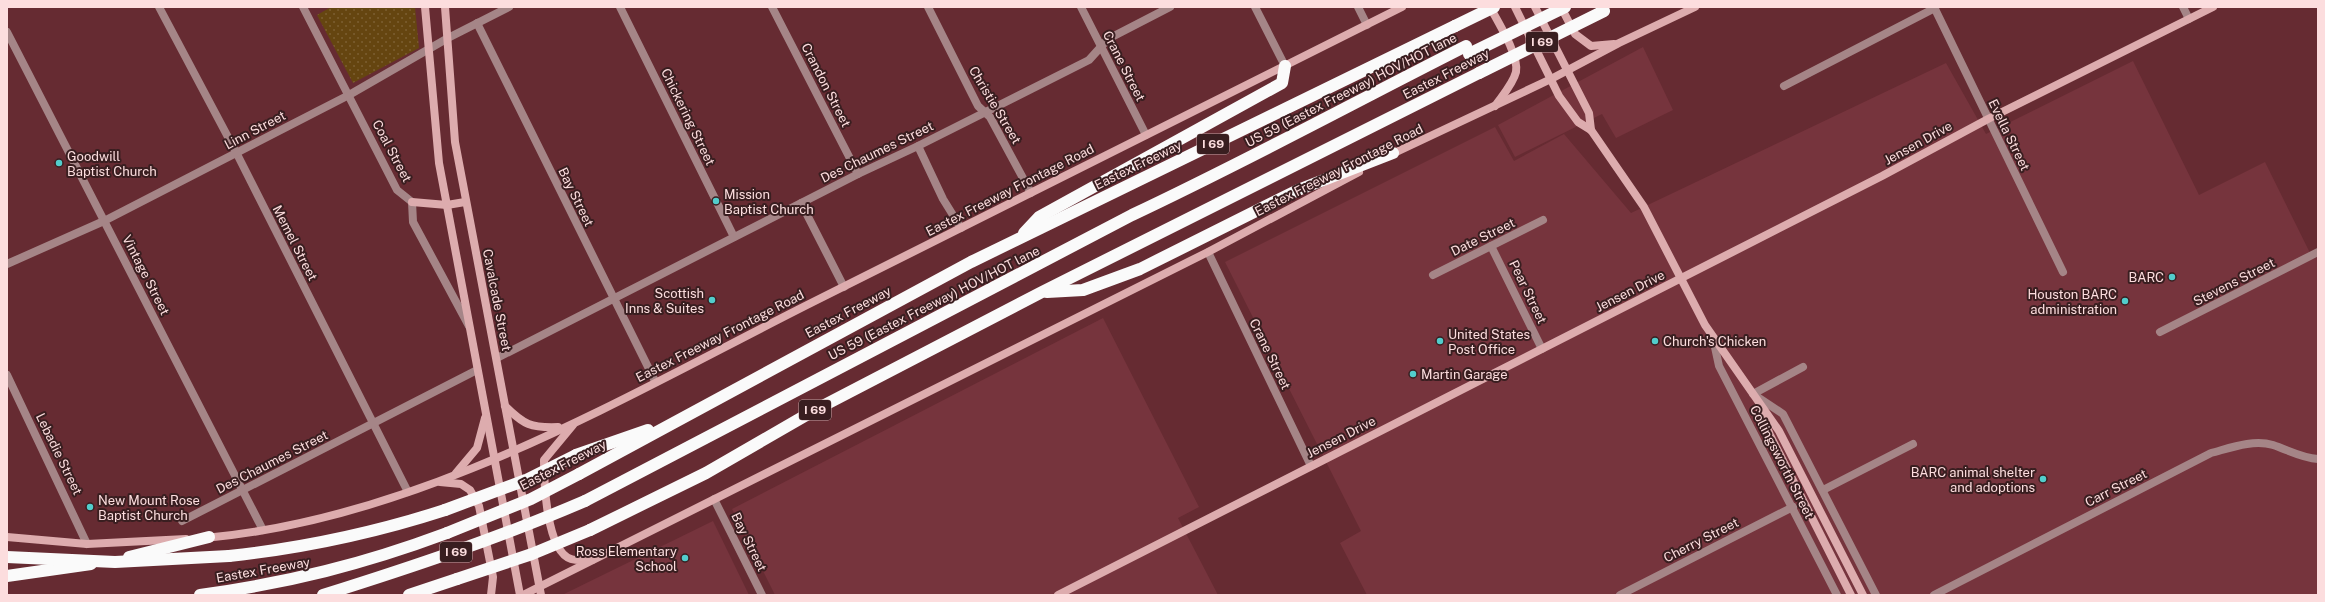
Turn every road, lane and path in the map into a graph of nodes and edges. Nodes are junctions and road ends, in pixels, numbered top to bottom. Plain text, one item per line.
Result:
1 (159, 7) edge
2 (303, 7) edge
3 (425, 7) edge
4 (445, 7) edge
5 (509, 7) edge
6 (620, 7) edge
7 (772, 7) edge
8 (928, 7) edge
9 (1081, 7) edge
10 (1170, 7) edge
11 (1255, 7) edge
12 (1358, 7) edge
13 (1402, 7) edge
14 (1490, 7) edge
15 (1494, 7) edge
16 (1515, 7) edge
17 (1535, 7) edge
18 (1546, 7) edge
19 (1562, 7) edge
20 (1565, 7) edge
21 (1695, 7) edge
22 (1934, 7) edge
23 (2183, 7) edge
24 (2213, 7) edge
25 (1608, 9) edge
26 (2189, 19) junction
27 (477, 23) junction
28 (1367, 24) junction
29 (7, 32) edge
30 (448, 38) junction
31 (1619, 43) junction
32 (1101, 46) junction
33 (429, 49) junction
34 (1468, 50) junction
35 (1285, 66) junction
36 (1567, 71) junction
37 (1551, 79) junction
38 (1784, 86) dead end
39 (349, 95) junction
40 (1494, 106) junction
41 (985, 113) junction
42 (1988, 119) junction
43 (1591, 130) junction
44 (1146, 135) junction
45 (918, 146) junction
46 (1393, 153) junction
47 (237, 154) junction
48 (858, 174) junction
49 (1031, 193) junction
50 (412, 202) junction
51 (465, 202) junction
52 (802, 203) junction
53 (447, 206) junction
54 (1543, 220) dead end
55 (104, 222) junction
56 (961, 228) junction
57 (734, 237) junction
58 (1018, 238) junction
59 (1491, 246) junction
60 (1208, 252) junction
61 (2318, 252) edge
62 (7, 264) edge
63 (2063, 272) dead end
64 (1433, 275) dead end
65 (1680, 278) junction
66 (844, 287) junction
67 (1042, 292) junction
68 (614, 299) junction
69 (469, 326) junction
70 (2160, 332) dead end
71 (1713, 338) junction
72 (1542, 349) junction
73 (497, 358) junction
74 (1803, 367) dead end
75 (477, 370) junction
76 (7, 375) edge
77 (656, 382) junction
78 (1753, 394) junction
79 (505, 406) junction
80 (486, 415) junction
81 (683, 417) junction
82 (576, 421) junction
83 (373, 423) junction
84 (563, 427) junction
85 (1913, 444) dead end
86 (514, 450) junction
87 (494, 459) junction
88 (2318, 459) edge
89 (1311, 466) junction
90 (454, 475) junction
91 (436, 482) junction
92 (243, 490) junction
93 (1823, 490) junction
94 (408, 492) junction
95 (714, 499) junction
96 (1793, 507) junction
97 (182, 521) dead end
98 (264, 530) junction
99 (7, 537) edge
100 (210, 537) junction
101 (87, 544) junction
102 (7, 557) edge
103 (592, 560) junction
104 (7, 576) edge
105 (458, 583) junction
106 (541, 591) edge
107 (200, 595) edge
108 (323, 595) edge
109 (409, 595) edge
110 (436, 595) edge
111 (491, 595) edge
112 (520, 595) edge
113 (523, 595) edge
114 (762, 595) edge
115 (1058, 595) edge
116 (1620, 595) edge
117 (1837, 595) edge
118 (1851, 595) edge
119 (1863, 595) edge
120 (1876, 595) edge
121 (1934, 595) edge

1 - 47 street, Memel Street
2 - 39 street, Coal Street
3 - 33 main road
4 - 30 main road, Cavalcade Street
5 - 27 street, Linn Street
6 - 57 street, Chickering Street
7 - 48 street, Crandon Street
8 - 41 street, Christie Street
9 - 32 street, Crane Street
10 - 32 street, Des Chaumes Street
11 - 35 street
12 - 28 street
13 - 28 main road, Eastex Freeway Frontage Road
14 - 40 main road
15 - 58 highway, Eastex Freeway / I 69, bridge
16 - 37 main road, Collingsworth Street
17 - 36 main road, Collingsworth Street
18 - 34 highway, US 59 (Eastex Freeway) HOV/HOT lane / I 69
19 - 31 main road
20 - 34 highway, Eastex Freeway / I 69, bridge
21 - 31 main road, Eastex Freeway Frontage Road
22 - 38 street
22 - 42 street, Evella Street
23 - 26 street
24 - 26 main road, Jensen Drive
25 - 67 highway, Eastex Freeway / I 69, bridge
26 - 42 main road, Jensen Drive
27 - 30 street, Linn Street
27 - 68 street, Bay Street
28 - 35 main road, Eastex Freeway Frontage Road
29 - 55 street, Vintage Street
30 - 33 street, Linn Street
30 - 51 main road, Cavalcade Street
31 - 36 main road, Eastex Freeway Frontage Road
32 - 41 street, Des Chaumes Street
32 - 44 street, Crane Street
33 - 39 street, Linn Street
33 - 53 main road
34 - 108 highway, US 59 (Eastex Freeway) HOV/HOT lane / I 69, bridge
35 - 44 main road, Eastex Freeway Frontage Road
35 - 58 highway
36 - 37 main road, Eastex Freeway Frontage Road
36 - 43 main road, Collingsworth Street
37 - 40 main road, Eastex Freeway Frontage Road
37 - 43 main road, Collingsworth Street
39 - 47 street, Linn Street
39 - 50 street, Coal Street
40 - 46 main road, Eastex Freeway Frontage Road
41 - 45 street, Des Chaumes Street
41 - 49 street, Christie Street
42 - 63 street, Evella Street
42 - 65 main road, Jensen Drive
43 - 65 main road, Collingsworth Street
44 - 49 main road, Eastex Freeway Frontage Road
45 - 48 street, Des Chaumes Street
45 - 56 street
46 - 60 main road, Eastex Freeway Frontage Road
46 - 67 highway
47 - 55 street, Linn Street
47 - 83 street, Memel Street
48 - 52 street, Des Chaumes Street
49 - 56 main road, Eastex Freeway Frontage Road
50 - 53 main road
50 - 69 street
51 - 53 main road
51 - 73 main road, Cavalcade Street
52 - 57 street, Des Chaumes Street
52 - 66 street
53 - 69 main road
54 - 59 street, Date Street
55 - 62 street, Linn Street
55 - 92 street, Vintage Street
56 - 66 main road, Eastex Freeway Frontage Road
57 - 68 street, Des Chaumes Street
58 - 81 highway, Eastex Freeway / I 69
59 - 64 street, Date Street
59 - 72 street, Pear Street
60 - 89 street, Crane Street
60 - 95 main road, Eastex Freeway Frontage Road
61 - 70 street, Stevens Street
65 - 71 main road, Collingsworth Street
65 - 72 main road, Jensen Drive
66 - 77 main road, Eastex Freeway Frontage Road
67 - 105 highway, Eastex Freeway / I 69, bridge
68 - 73 street, Des Chaumes Street
68 - 77 street, Bay Street
69 - 75 main road
71 - 78 main road, Collingsworth Street
71 - 96 street, Collingsworth Street
72 - 89 main road, Jensen Drive
73 - 79 main road, Cavalcade Street
74 - 78 street
75 - 80 main road
75 - 83 street, Des Chaumes Street
76 - 101 street, Lebadie Street
77 - 82 main road, Eastex Freeway Frontage Road
78 - 93 street, Collingsworth Street
78 - 118 main road, Collingsworth Street
78 - 119 main road, Collingsworth Street
79 - 84 main road
79 - 86 main road, Cavalcade Street
80 - 87 main road
80 - 90 main road
81 - 102 highway, bridge
81 - 107 highway, Eastex Freeway / I 69, bridge
82 - 84 main road, Eastex Freeway Frontage Road
82 - 103 main road
83 - 92 street, Des Chaumes Street
83 - 94 street, Memel Street
84 - 86 main road, Eastex Freeway Frontage Road
85 - 93 street
86 - 87 main road, Eastex Freeway Frontage Road
86 - 106 main road, Cavalcade Street
87 - 90 main road, Eastex Freeway Frontage Road
87 - 112 main road
88 - 121 street, Carr Street
89 - 115 main road, Jensen Drive
90 - 91 main road, Eastex Freeway Frontage Road
91 - 94 main road, Eastex Freeway Frontage Road
91 - 111 main road
92 - 97 street, Des Chaumes Street
92 - 98 street, Vintage Street
93 - 120 street, Collingsworth Street
94 - 98 main road, Eastex Freeway Frontage Road
95 - 103 main road, Eastex Freeway Frontage Road
95 - 114 street, Bay Street
96 - 116 street, Cherry Street
96 - 117 street, Collingsworth Street
98 - 100 main road, Eastex Freeway Frontage Road
99 - 101 main road, Eastex Freeway Frontage Road
100 - 101 main road, Eastex Freeway Frontage Road
100 - 104 highway
103 - 106 main road, Eastex Freeway Frontage Road
105 - 109 highway, Eastex Freeway / I 69
105 - 110 highway
106 - 113 main road, Eastex Freeway Frontage Road

